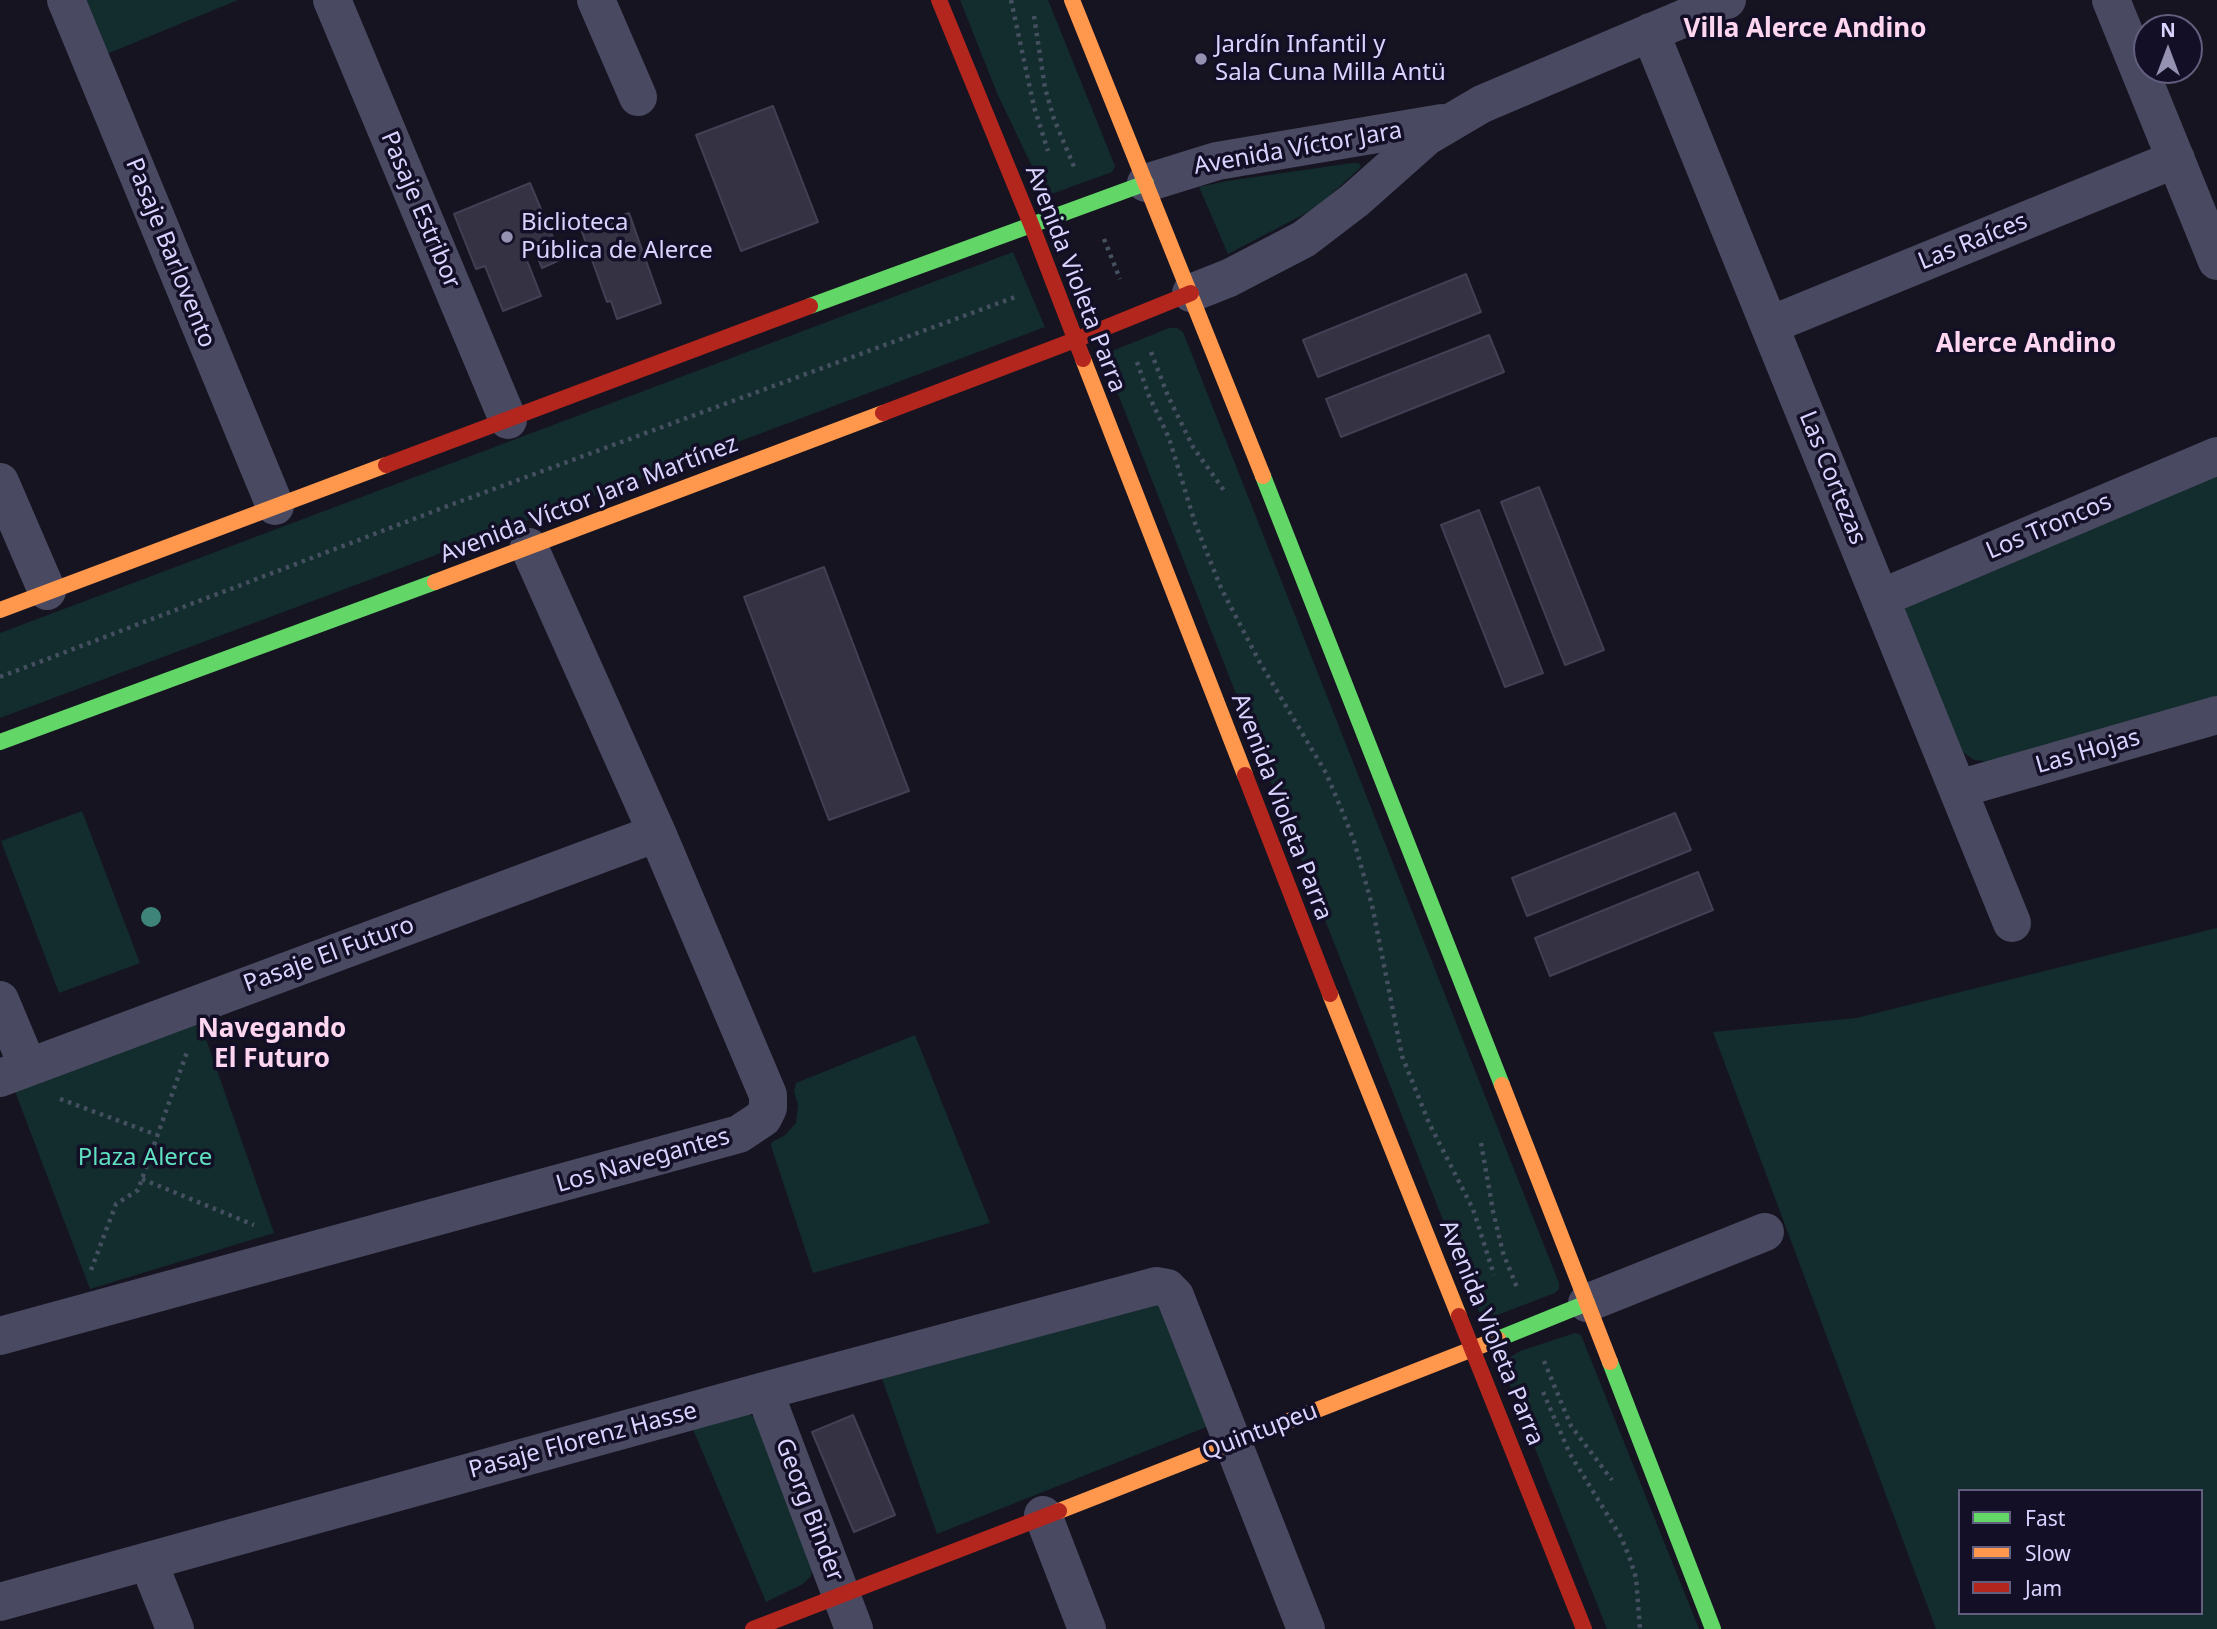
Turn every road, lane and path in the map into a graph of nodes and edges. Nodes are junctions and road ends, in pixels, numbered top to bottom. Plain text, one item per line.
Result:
1 (66, 0) edge
2 (332, 0) edge
3 (596, 0) edge
4 (939, 0) edge
5 (1011, 0) edge
6 (1072, 0) edge
7 (1727, 0) edge
8 (2111, 0) edge
9 (1034, 12) dead end
10 (1650, 32) junction
11 (638, 97) dead end
12 (1438, 129) junction
13 (1048, 151) dead end
14 (2176, 159) junction
15 (1146, 183) junction
16 (1090, 204) junction
17 (1031, 224) junction
18 (2217, 261) edge
19 (1191, 293) junction
20 (1022, 295) dead end
21 (1136, 315) junction
22 (1770, 326) junction
23 (1074, 340) junction
24 (1137, 362) dead end
25 (508, 420) junction
26 (2217, 456) edge
27 (0, 482) edge
28 (1229, 498) dead end
29 (275, 506) junction
30 (529, 547) junction
31 (47, 592) junction
32 (1881, 598) junction
33 (0, 610) edge
34 (0, 677) edge
35 (2217, 715) edge
36 (0, 742) edge
37 (1958, 789) junction
38 (657, 833) junction
39 (2012, 923) dead end
40 (0, 1000) edge
41 (204, 1002) junction
42 (9, 1074) edge
43 (157, 1135) junction
44 (1480, 1139) dead end
45 (142, 1179) junction
46 (256, 1225) dead end
47 (1765, 1232) dead end
48 (1494, 1275) dead end
49 (1587, 1303) junction
50 (74, 1317) junction
51 (1531, 1325) junction
52 (0, 1336) edge
53 (1472, 1349) junction
54 (764, 1391) junction
55 (1542, 1392) dead end
56 (1232, 1444) junction
57 (1616, 1488) dead end
58 (1043, 1515) junction
59 (148, 1561) junction
60 (0, 1602) edge
61 (847, 1612) edge
62 (175, 1629) edge
63 (753, 1629) edge
64 (1087, 1629) edge
65 (1306, 1629) edge
66 (1584, 1629) edge
67 (1640, 1629) edge
68 (1713, 1629) edge

1 - 29 street, Pasaje Barlovento
2 - 25 street, Pasaje Estribor
3 - 11 street
4 - 17 main road, Avenida Violeta Parra
5 - 13 path
6 - 15 main road
7 - 10 street, Avenida Víctor Jara
8 - 14 street
9 - 16 path
10 - 12 street, Avenida Víctor Jara
10 - 22 street, Las Cortezas
12 - 15 street, Avenida Víctor Jara
12 - 19 street, Avenida Víctor Jara
14 - 18 street
14 - 22 street, Las Raíces
15 - 16 main road
15 - 19 main road
16 - 17 main road
16 - 21 path
17 - 23 main road, Avenida Violeta Parra
17 - 25 main road
19 - 21 main road, Avenida Víctor Jara Martínez
19 - 49 main road
20 - 34 path
21 - 23 main road, Avenida Víctor Jara Martínez
21 - 28 path
22 - 32 street, Las Cortezas
23 - 30 main road, Avenida Víctor Jara Martínez
23 - 53 main road, Avenida Violeta Parra
24 - 48 path
25 - 29 main road
26 - 32 street, Los Troncos
27 - 31 street
29 - 31 main road
30 - 36 main road, Avenida Víctor Jara Martínez
30 - 38 street, Los Navegantes
31 - 33 main road
32 - 37 street, Las Cortezas
35 - 37 street, Las Hojas
37 - 39 street, Las Cortezas
38 - 41 street, Pasaje El Futuro
38 - 50 street, Los Navegantes
40 - 42 street
41 - 42 street, Pasaje El Futuro
41 - 43 path
42 - 43 path
43 - 45 path
44 - 51 path
45 - 46 path
45 - 50 path
47 - 49 street, Quintupeu
49 - 51 main road, Quintupeu
49 - 68 main road
50 - 52 street, Los Navegantes
51 - 53 main road, Quintupeu
51 - 57 path
53 - 56 main road, Quintupeu
53 - 66 main road, Avenida Violeta Parra
54 - 56 street, Pasaje Florenz Hasse
54 - 59 street, Pasaje Florenz Hasse
54 - 61 street, Georg Binder
55 - 67 path
56 - 58 main road, Quintupeu
56 - 65 street
58 - 61 main road, Quintupeu
58 - 64 street
59 - 60 street, Pasaje Florenz Hasse
59 - 62 street
61 - 63 main road, Quintupeu

